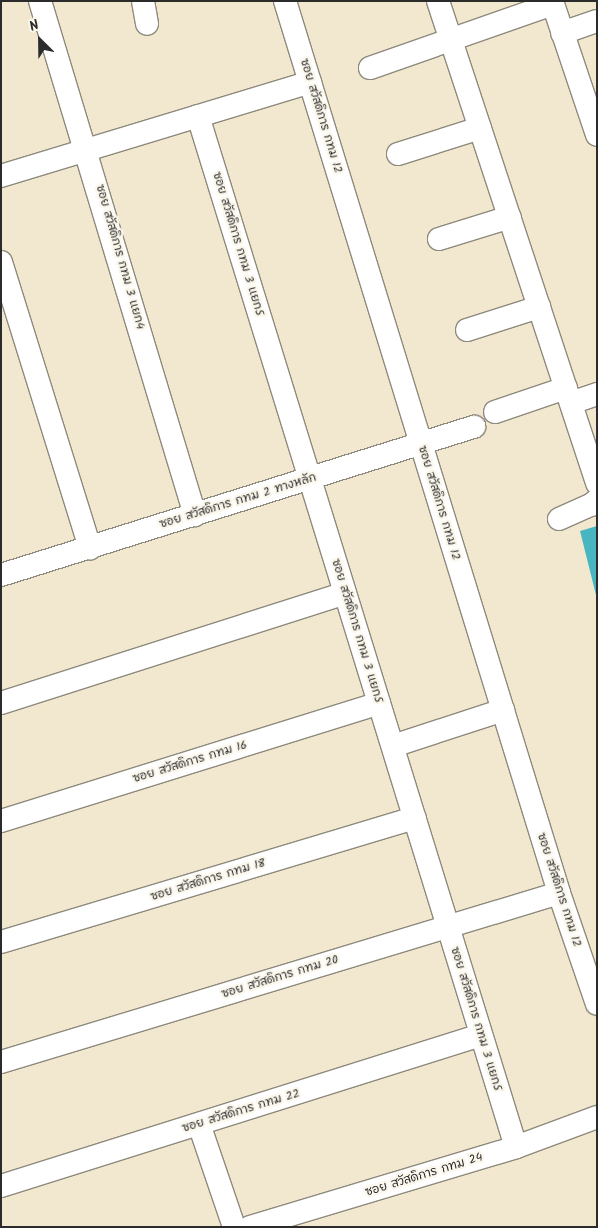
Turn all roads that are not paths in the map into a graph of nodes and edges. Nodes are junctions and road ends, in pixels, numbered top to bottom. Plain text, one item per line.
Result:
1 (40, 1) edge
2 (143, 1) edge
3 (285, 1) edge
4 (438, 1) edge
5 (553, 2) edge
6 (597, 22) edge
7 (147, 24) dead end
8 (562, 33) junction
9 (451, 39) junction
10 (370, 68) dead end
11 (310, 82) junction
12 (198, 116) junction
13 (480, 128) junction
14 (597, 134) edge
15 (88, 150) junction
16 (398, 154) dead end
17 (1, 176) edge
18 (510, 217) junction
19 (440, 239) dead end
20 (1, 262) edge
21 (539, 307) junction
22 (467, 330) dead end
23 (597, 394) edge
24 (568, 396) junction
25 (494, 412) dead end
26 (474, 427) dead end
27 (421, 444) junction
28 (310, 478) junction
29 (597, 483) edge
30 (597, 500) edge
31 (195, 515) junction
32 (559, 519) dead end
33 (90, 548) junction
34 (1, 575) edge
35 (345, 593) junction
36 (1, 703) edge
37 (379, 703) junction
38 (503, 710) junction
39 (393, 746) junction
40 (415, 818) junction
41 (1, 821) edge
42 (559, 893) junction
43 (448, 926) junction
44 (1, 942) edge
45 (597, 1004) edge
46 (482, 1036) junction
47 (1, 1062) edge
48 (597, 1117) edge
49 (199, 1124) junction
50 (516, 1147) junction
51 (1, 1186) edge
52 (234, 1227) edge
53 (250, 1227) edge

1 - 15 street, ซอย สวัสดิการ กทม 3 แยก4
2 - 7 street
3 - 11 street, ซอย สวัสดิการ กทม 12
4 - 9 street
5 - 8 street
5 - 9 street
6 - 8 street
8 - 14 street
9 - 10 street
9 - 13 street
11 - 12 street
11 - 27 street, ซอย สวัสดิการ กทม 12
12 - 15 street
12 - 28 street, ซอย สวัสดิการ กทม 3 แยก5
13 - 16 street
13 - 18 street
15 - 17 street
15 - 31 street, ซอย สวัสดิการ กทม 3 แยก4
18 - 19 street
18 - 21 street
20 - 33 street
21 - 22 street
21 - 24 street
23 - 24 street
24 - 25 street
24 - 29 street
26 - 27 street, ซอย สวัสดิการ กทม 2 ทางหลัก
27 - 28 street, ซอย สวัสดิการ กทม 2 ทางหลัก
27 - 38 street, ซอย สวัสดิการ กทม 12
28 - 31 street, ซอย สวัสดิการ กทม 2 ทางหลัก
28 - 35 street, ซอย สวัสดิการ กทม 3 แยก5
30 - 32 street
31 - 33 street, ซอย สวัสดิการ กทม 2 ทางหลัก
33 - 34 street, ซอย สวัสดิการ กทม 2 ทางหลัก
35 - 36 street
35 - 37 street, ซอย สวัสดิการ กทม 3 แยก5
37 - 39 street, ซอย สวัสดิการ กทม 3 แยก5
37 - 41 street, ซอย สวัสดิการ กทม 16
38 - 39 street
38 - 42 street, ซอย สวัสดิการ กทม 12
39 - 40 street, ซอย สวัสดิการ กทม 3 แยก5
40 - 43 street, ซอย สวัสดิการ กทม 3 แยก5
40 - 44 street, ซอย สวัสดิการ กทม 18
42 - 43 street, ซอย สวัสดิการ กทม 20
42 - 45 street, ซอย สวัสดิการ กทม 12
43 - 46 street, ซอย สวัสดิการ กทม 3 แยก5
43 - 47 street, ซอย สวัสดิการ กทม 20
46 - 49 street, ซอย สวัสดิการ กทม 22
46 - 50 street, ซอย สวัสดิการ กทม 3 แยก5
48 - 50 street, ซอย สวัสดิการ กทม 24
49 - 51 street, ซอย สวัสดิการ กทม 22
49 - 52 street
50 - 53 street, ซอย สวัสดิการ กทม 24

